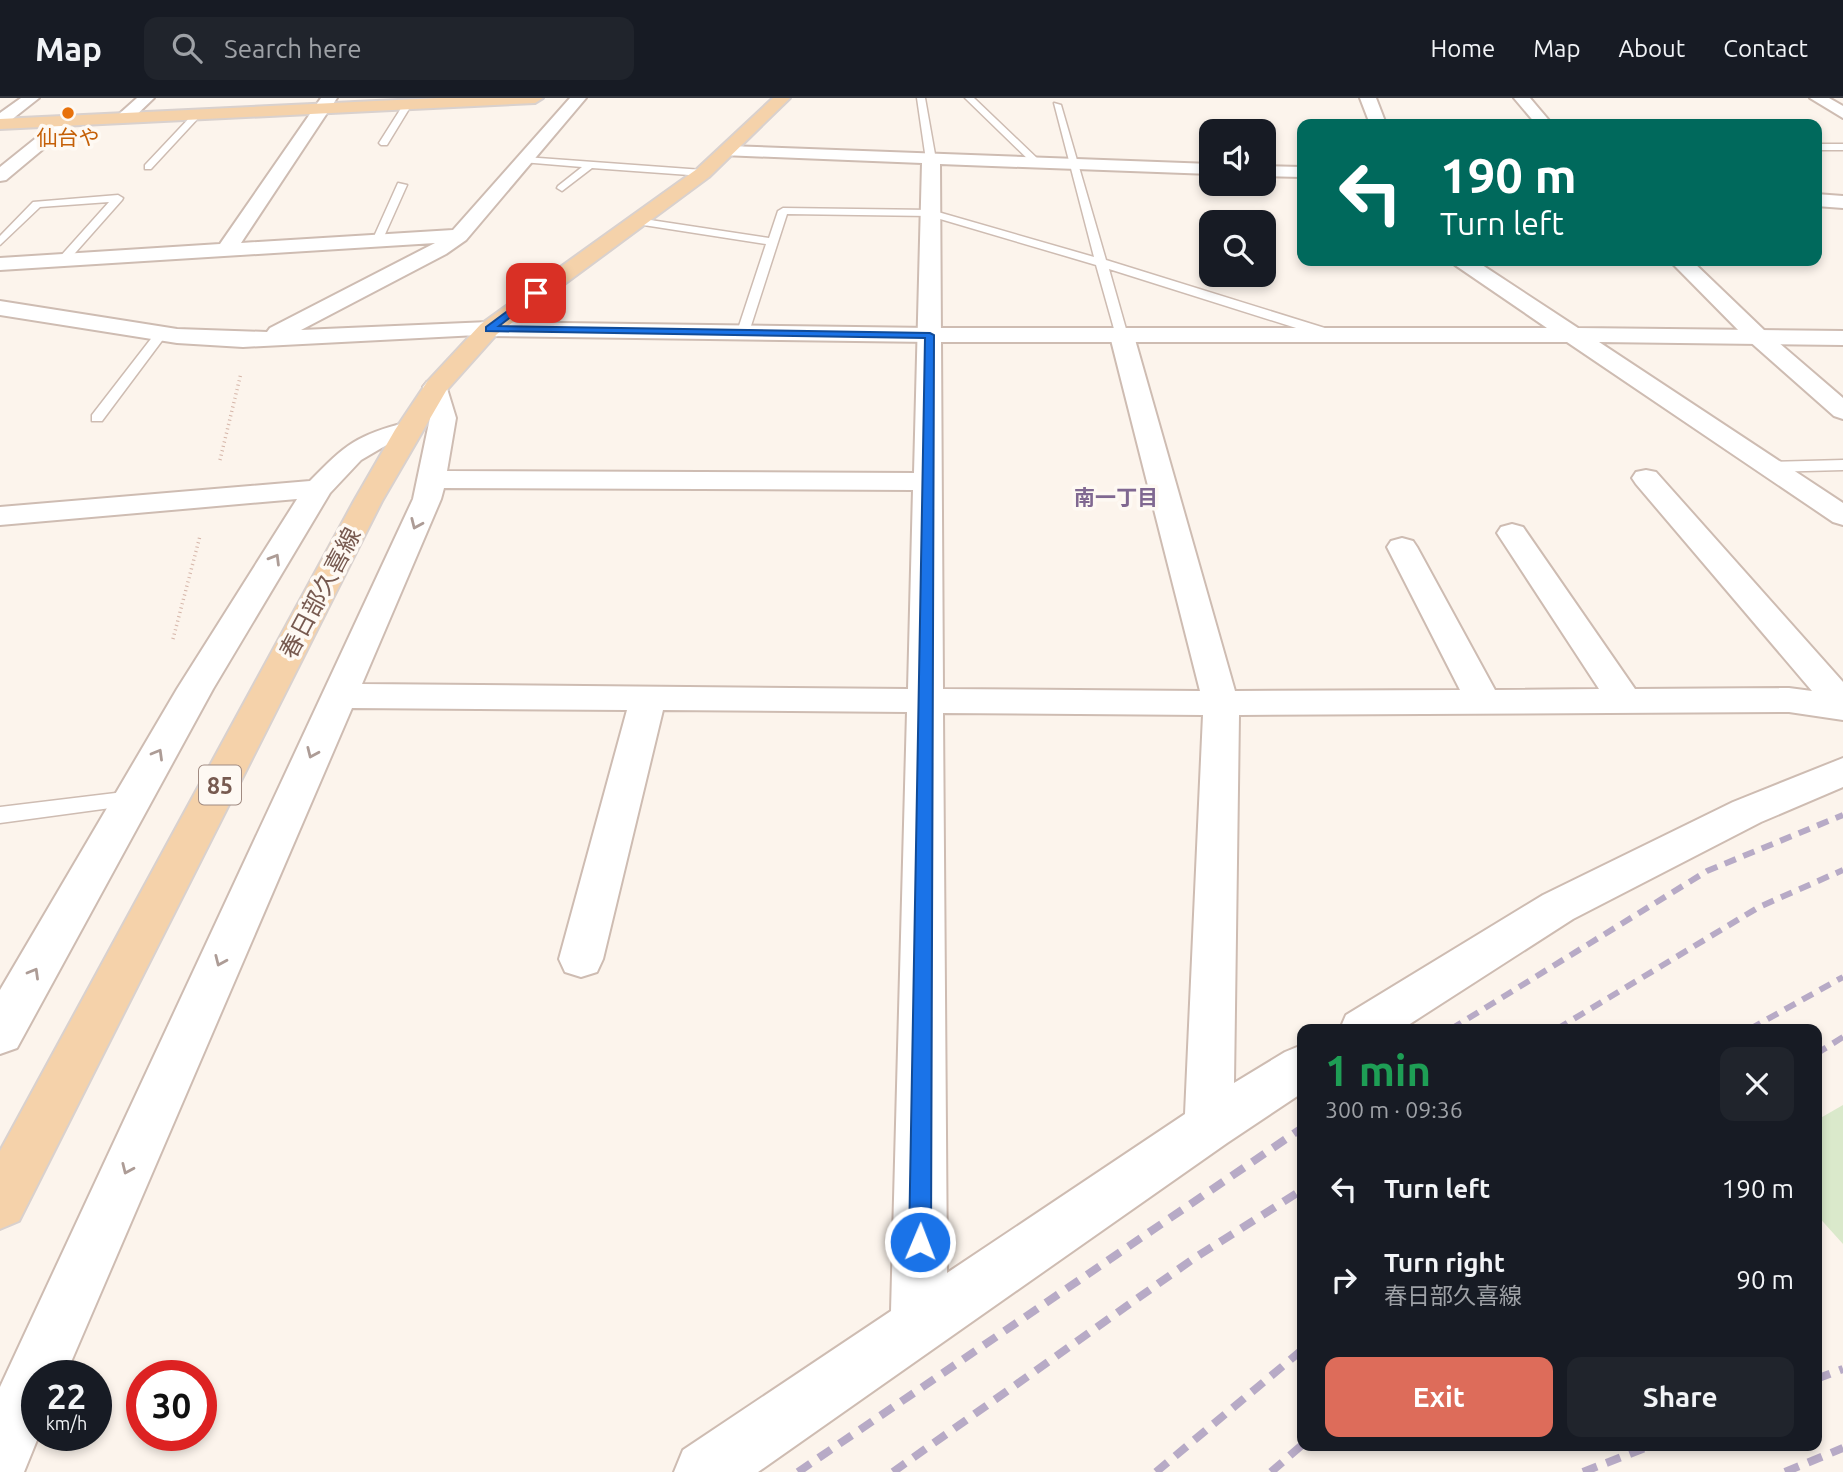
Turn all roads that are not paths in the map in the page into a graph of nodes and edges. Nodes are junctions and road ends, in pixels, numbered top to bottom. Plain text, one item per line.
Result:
1 (31, 98) edge
2 (146, 98) edge
3 (535, 98) edge
4 (578, 98) edge
5 (782, 98) edge
6 (921, 98) edge
7 (969, 98) edge
8 (1368, 98) edge
9 (1522, 98) edge
10 (1818, 98) edge
11 (454, 100) edge
12 (326, 103) edge
13 (408, 104) junction
14 (1058, 104) dead end
15 (1843, 113) edge
16 (197, 115) junction
17 (124, 118) junction
18 (1376, 119) edge
19 (1540, 119) edge
20 (66, 121) junction
21 (0, 123) edge
22 (384, 143) dead end
23 (1822, 147) edge
24 (1843, 148) edge
25 (728, 151) junction
26 (525, 160) junction
27 (931, 160) junction
28 (1037, 163) junction
29 (1076, 164) junction
30 (590, 165) junction
31 (148, 167) dead end
32 (1199, 169) edge
33 (1276, 171) edge
34 (1297, 172) edge
35 (703, 173) junction
36 (0, 176) edge
37 (402, 185) dead end
38 (562, 188) dead end
39 (1822, 200) edge
40 (1843, 202) edge
41 (931, 213) junction
42 (637, 221) junction
43 (459, 236) junction
44 (377, 241) junction
45 (0, 242) edge
46 (773, 242) junction
47 (227, 249) junction
48 (64, 260) junction
49 (1103, 263) junction
50 (0, 264) edge
51 (1470, 266) edge
52 (1685, 266) edge
53 (0, 307) edge
54 (489, 329) junction
55 (743, 332) junction
56 (161, 334) junction
57 (1574, 334) junction
58 (930, 335) junction
59 (1756, 335) junction
60 (1122, 336) junction
61 (1336, 336) junction
62 (1843, 338) edge
63 (267, 339) junction
64 (436, 387) junction
65 (1843, 411) edge
66 (97, 418) dead end
67 (408, 430) junction
68 (1843, 464) edge
69 (1771, 467) junction
70 (1646, 478) dead end
71 (433, 479) junction
72 (928, 482) junction
73 (318, 489) junction
74 (0, 516) edge
75 (1843, 516) edge
76 (1512, 533) dead end
77 (1402, 547) dead end
78 (337, 696) junction
79 (648, 699) junction
80 (1483, 700) junction
81 (925, 701) junction
82 (1625, 701) junction
83 (1221, 703) junction
84 (1843, 706) edge
85 (1843, 772) edge
86 (132, 799) junction
87 (0, 815) edge
88 (581, 959) dead end
89 (1371, 1024) edge
90 (0, 1033) edge
91 (1297, 1070) edge
92 (1209, 1126) junction
93 (0, 1203) edge
94 (919, 1323) junction
95 (0, 1455) edge
96 (705, 1472) edge

1 - 21 street
2 - 17 street
3 - 11 main road
4 - 26 street
5 - 25 main road, 春日部久喜線 / 85
6 - 27 lane
7 - 28 lane
8 - 18 street
9 - 19 street
10 - 15 street
11 - 13 main road
12 - 13 main road
12 - 16 main road
12 - 47 street
13 - 22 lane
14 - 29 lane
16 - 17 main road
16 - 31 lane
17 - 20 main road
20 - 21 main road
20 - 36 street
23 - 24 lane
25 - 27 street
25 - 35 main road, 春日部久喜線 / 85
26 - 30 lane
26 - 43 street
27 - 28 street
27 - 41 street
28 - 29 street
29 - 32 street
29 - 49 lane
30 - 35 lane
30 - 38 lane
33 - 34 street
35 - 42 main road, 春日部久喜線 / 85
37 - 44 lane
39 - 40 street
41 - 46 lane
41 - 49 lane
41 - 58 street
42 - 46 lane
42 - 54 main road, 春日部久喜線 / 85
43 - 44 street
43 - 63 street
44 - 47 street
45 - 48 lane
46 - 55 lane
47 - 48 street
48 - 50 street
49 - 60 lane
49 - 61 lane
51 - 57 street
52 - 59 street
53 - 56 street
54 - 55 street
54 - 63 street
54 - 64 main road, 春日部久喜線 / 85
55 - 58 street
56 - 63 street
56 - 66 lane
57 - 59 street
57 - 61 street
57 - 69 street
58 - 60 street
58 - 72 street
59 - 62 street
59 - 65 street
60 - 61 street
60 - 83 street
64 - 67 main road, 春日部久喜線 / 85
64 - 71 street
67 - 73 street
67 - 93 main road, 春日部久喜線 / 85
68 - 69 lane
69 - 75 street
70 - 84 street
71 - 72 street
71 -> 78 street
72 - 81 street
73 - 74 street
86 -> 73 street
76 - 82 street
77 - 80 street
78 - 79 street
78 -> 95 street
79 - 81 street
79 - 88 street
80 - 82 street
80 - 83 street
81 - 83 street
81 - 94 street
82 - 84 street
83 - 92 street
85 - 89 street
86 - 87 lane
90 -> 86 street
91 - 92 street
92 - 94 street
94 - 96 street

